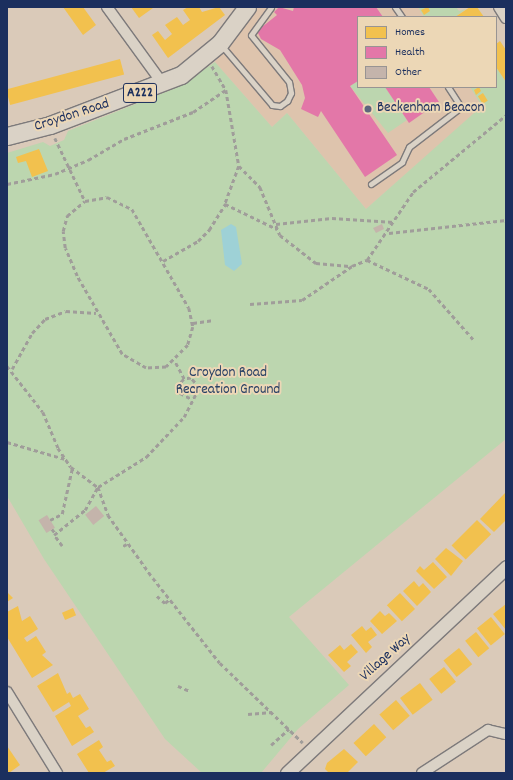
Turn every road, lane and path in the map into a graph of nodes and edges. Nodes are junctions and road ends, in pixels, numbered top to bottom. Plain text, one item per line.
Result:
1 (107, 7) edge
2 (247, 7) edge
3 (271, 7) edge
4 (395, 7) edge
5 (499, 7) edge
6 (401, 16) edge
7 (506, 18) edge
8 (220, 43) junction
9 (205, 58) junction
10 (162, 84) junction
11 (449, 88) edge
12 (226, 90) junction
13 (506, 115) edge
14 (50, 125) junction
15 (7, 136) edge
16 (239, 166) junction
17 (68, 168) junction
18 (7, 184) edge
19 (371, 184) dead end
20 (85, 201) junction
21 (225, 204) junction
22 (506, 220) edge
23 (394, 222) junction
24 (276, 224) junction
25 (277, 229) junction
26 (389, 233) junction
27 (367, 260) junction
28 (163, 261) junction
29 (352, 266) junction
30 (250, 304) dead end
31 (96, 314) junction
32 (214, 320) dead end
33 (193, 323) junction
34 (474, 340) dead end
35 (175, 362) junction
36 (7, 366) edge
37 (12, 369) junction
38 (184, 378) junction
39 (192, 400) junction
40 (7, 442) edge
41 (65, 459) junction
42 (72, 468) junction
43 (98, 486) junction
44 (50, 520) dead end
45 (52, 529) dead end
46 (56, 534) junction
47 (127, 544) junction
48 (62, 546) dead end
49 (123, 546) dead end
50 (506, 567) edge
51 (157, 596) dead end
52 (170, 599) junction
53 (178, 686) dead end
54 (190, 690) dead end
55 (7, 692) edge
56 (272, 712) junction
57 (248, 714) dead end
58 (289, 729) junction
59 (506, 734) edge
60 (271, 745) dead end
61 (310, 750) junction
62 (57, 773) edge
63 (287, 773) edge
64 (422, 773) edge

1 - 10 street
2 - 8 main road, Croydon Road / A222
3 - 8 lane
4 - 6 lane
5 - 7 street
8 - 9 main road, Croydon Road / A222
9 - 10 main road, Croydon Road / A222
9 - 12 path
10 - 14 main road, Croydon Road / A222
11 - 19 lane
12 - 16 path
12 - 17 path
13 - 23 path
14 - 15 main road, Croydon Road / A222
14 - 17 path
16 - 21 path
16 - 24 path
17 - 18 path
17 - 20 path
20 - 28 path
20 - 31 path
21 - 25 path
21 - 28 path
22 - 26 path
23 - 24 path
23 - 26 path
24 - 25 path
25 - 29 path
26 - 27 path
27 - 29 path
27 - 34 path
28 - 33 path
29 - 30 path
31 - 35 path
31 - 37 path
32 - 33 path
33 - 35 path
35 - 38 path
36 - 37 path
37 - 41 path
38 - 39 path
38 - 39 path
39 - 43 path
40 - 41 path
41 - 42 path
42 - 43 path
42 - 44 path
43 - 46 path
43 - 47 path
45 - 46 path
46 - 48 path
47 - 49 path
47 - 52 path
50 - 61 street, Village Way
51 - 52 path
52 - 56 path
53 - 54 path
55 - 62 street
56 - 57 path
56 - 58 path
58 - 60 path
58 - 61 path
59 - 64 street
61 - 63 street, Village Way

